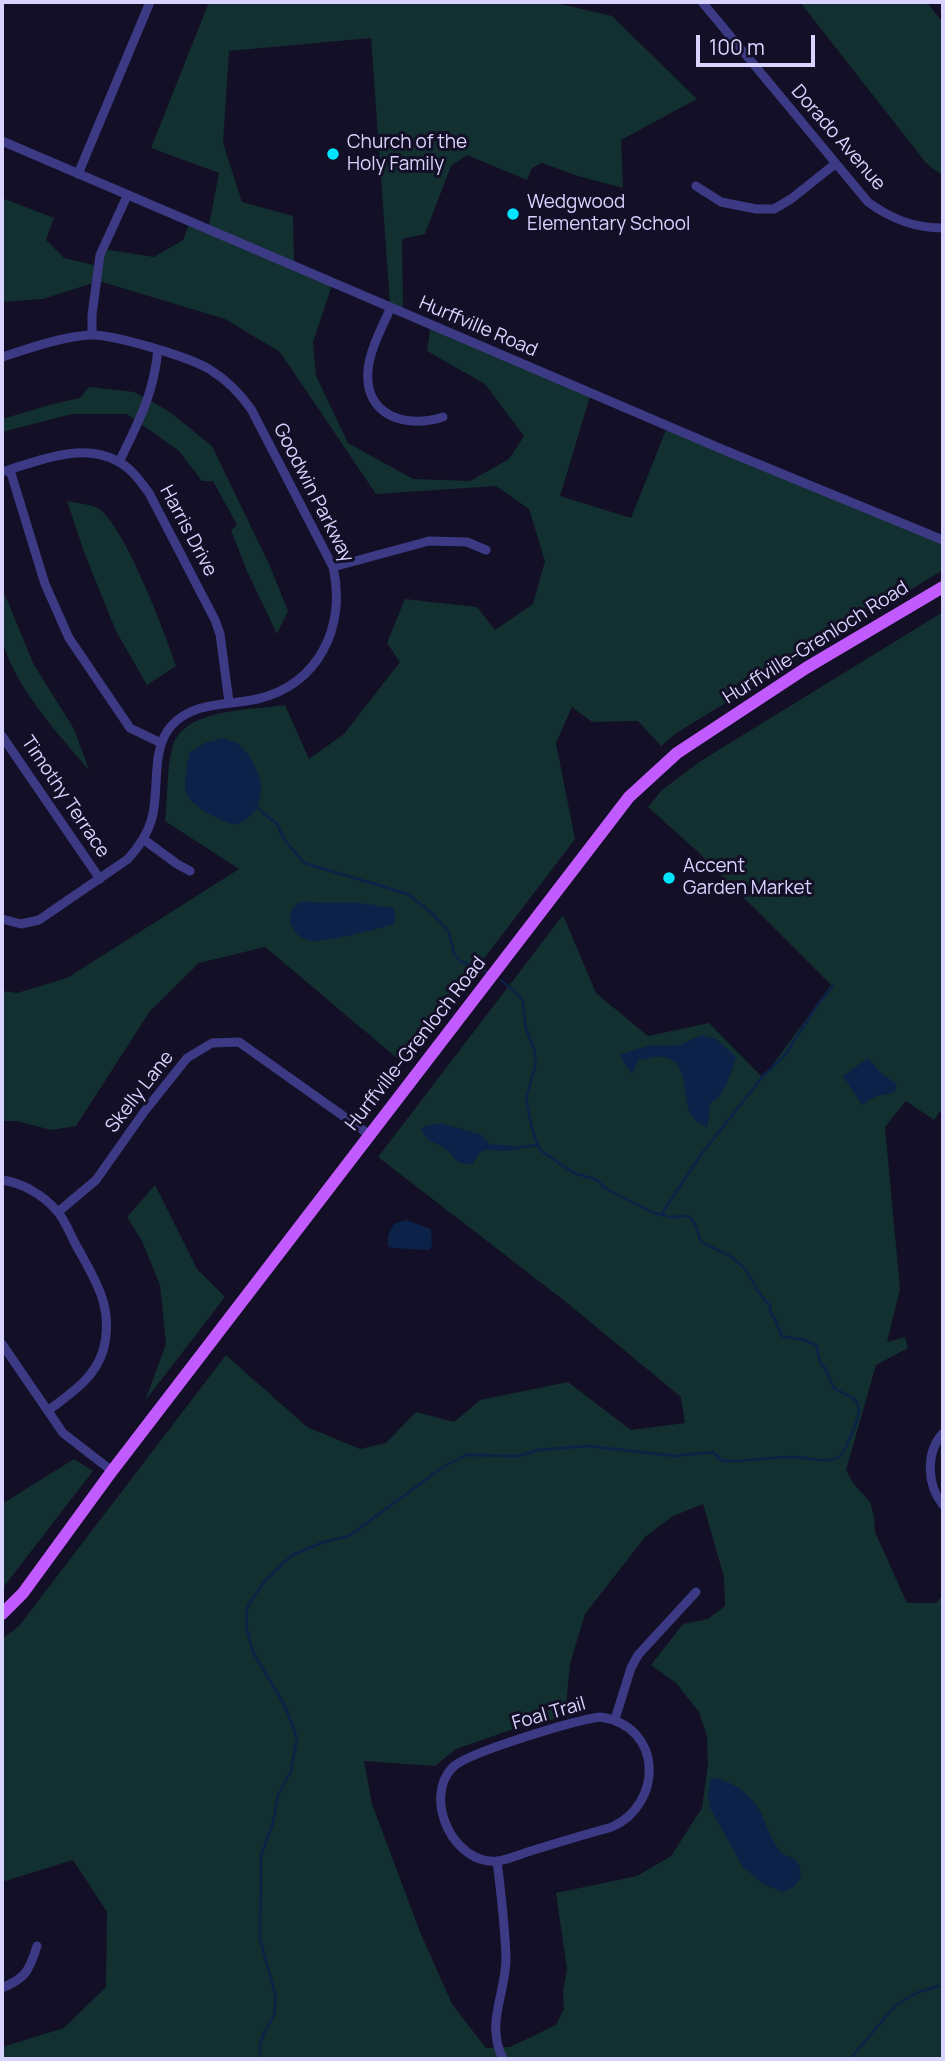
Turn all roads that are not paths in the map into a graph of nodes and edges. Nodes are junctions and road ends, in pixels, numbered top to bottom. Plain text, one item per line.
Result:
1 (150, 2) edge
2 (702, 2) edge
3 (2, 141) edge
4 (835, 164) junction
5 (78, 174) junction
6 (696, 186) dead end
7 (127, 196) junction
8 (943, 228) edge
9 (390, 309) junction
10 (92, 335) junction
11 (158, 350) junction
12 (2, 357) edge
13 (443, 417) dead end
14 (119, 462) junction
15 (6, 471) edge
16 (943, 540) edge
17 (486, 550) dead end
18 (334, 567) junction
19 (943, 587) edge
20 (229, 702) junction
21 (2, 736) edge
22 (161, 743) junction
23 (143, 839) junction
24 (190, 871) dead end
25 (100, 879) junction
26 (2, 919) edge
27 (370, 1135) junction
28 (2, 1180) edge
29 (58, 1212) junction
30 (2, 1344) edge
31 (49, 1410) junction
32 (943, 1433) edge
33 (112, 1471) junction
34 (943, 1505) edge
35 (696, 1592) dead end
36 (2, 1614) edge
37 (615, 1719) junction
38 (497, 1861) junction
39 (37, 1946) dead end
40 (2, 1988) edge
41 (503, 2059) edge

1 - 5 street
2 - 4 street, Dorado Avenue
3 - 5 street, Hurffville Road
4 - 6 street
4 - 8 street, Dorado Avenue
5 - 7 street, Hurffville Road
7 - 9 street, Hurffville Road
7 - 10 street
9 - 13 street
9 - 16 street, Hurffville Road
10 - 11 street, Goodwin Parkway
10 - 12 street, Goodwin Parkway
11 - 14 street
11 - 18 street, Goodwin Parkway
14 - 15 street
14 - 20 street, Harris Drive
15 - 22 street
17 - 18 street
18 - 20 street, Goodwin Parkway
19 - 27 main road, Hurffville-Grenloch Road
20 - 22 street, Goodwin Parkway
21 - 25 street, Timothy Terrace
22 - 23 street
23 - 24 street
23 - 25 street
25 - 26 street
27 - 29 street, Skelly Lane
27 - 33 main road, Hurffville-Grenloch Road
28 - 29 street
29 - 31 street
30 - 31 street
31 - 33 street
32 - 34 street
33 - 36 main road, Hurffville-Grenloch Road
35 - 37 street
37 - 38 street, Foal Trail
37 - 38 street, Foal Trail
38 - 41 street
39 - 40 street

